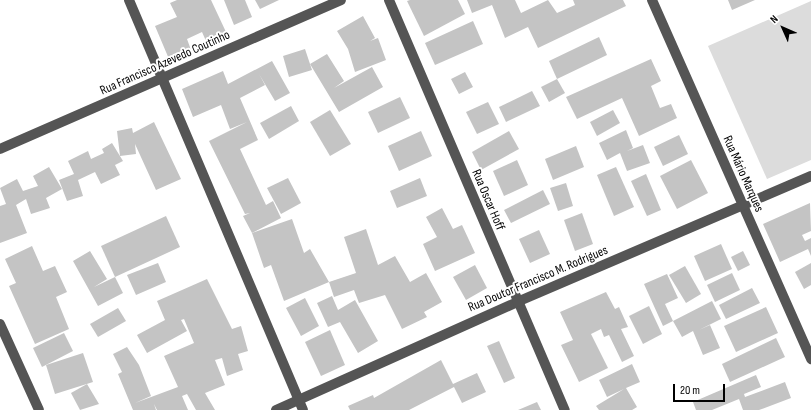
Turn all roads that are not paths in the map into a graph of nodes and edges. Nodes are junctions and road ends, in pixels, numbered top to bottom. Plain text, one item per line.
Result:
1 (129, 0) edge
2 (341, 0) edge
3 (389, 0) edge
4 (652, 0) edge
5 (164, 78) junction
6 (0, 149) edge
7 (811, 176) edge
8 (743, 206) junction
9 (517, 302) junction
10 (0, 324) edge
11 (811, 359) edge
12 (299, 400) junction
13 (39, 410) edge
14 (276, 410) edge
15 (303, 410) edge
16 (565, 410) edge

1 - 5 street
2 - 5 street, Rua Francisco Azevedo Coutinho
3 - 9 street, Rua Oscar Hoff
4 - 8 street, Rua Mário Marques
5 - 6 street, Rua Francisco Azevedo Coutinho
5 - 12 street
7 - 8 street, Rua Doutor Francisco M. Rodrigues
8 - 9 street, Rua Doutor Francisco M. Rodrigues
8 - 11 street, Rua Mário Marques
9 - 12 street, Rua Doutor Francisco M. Rodrigues
9 - 16 street, Rua Oscar Hoff
10 - 13 street
12 - 14 street, Rua Doutor Francisco M. Rodrigues
12 - 15 street

